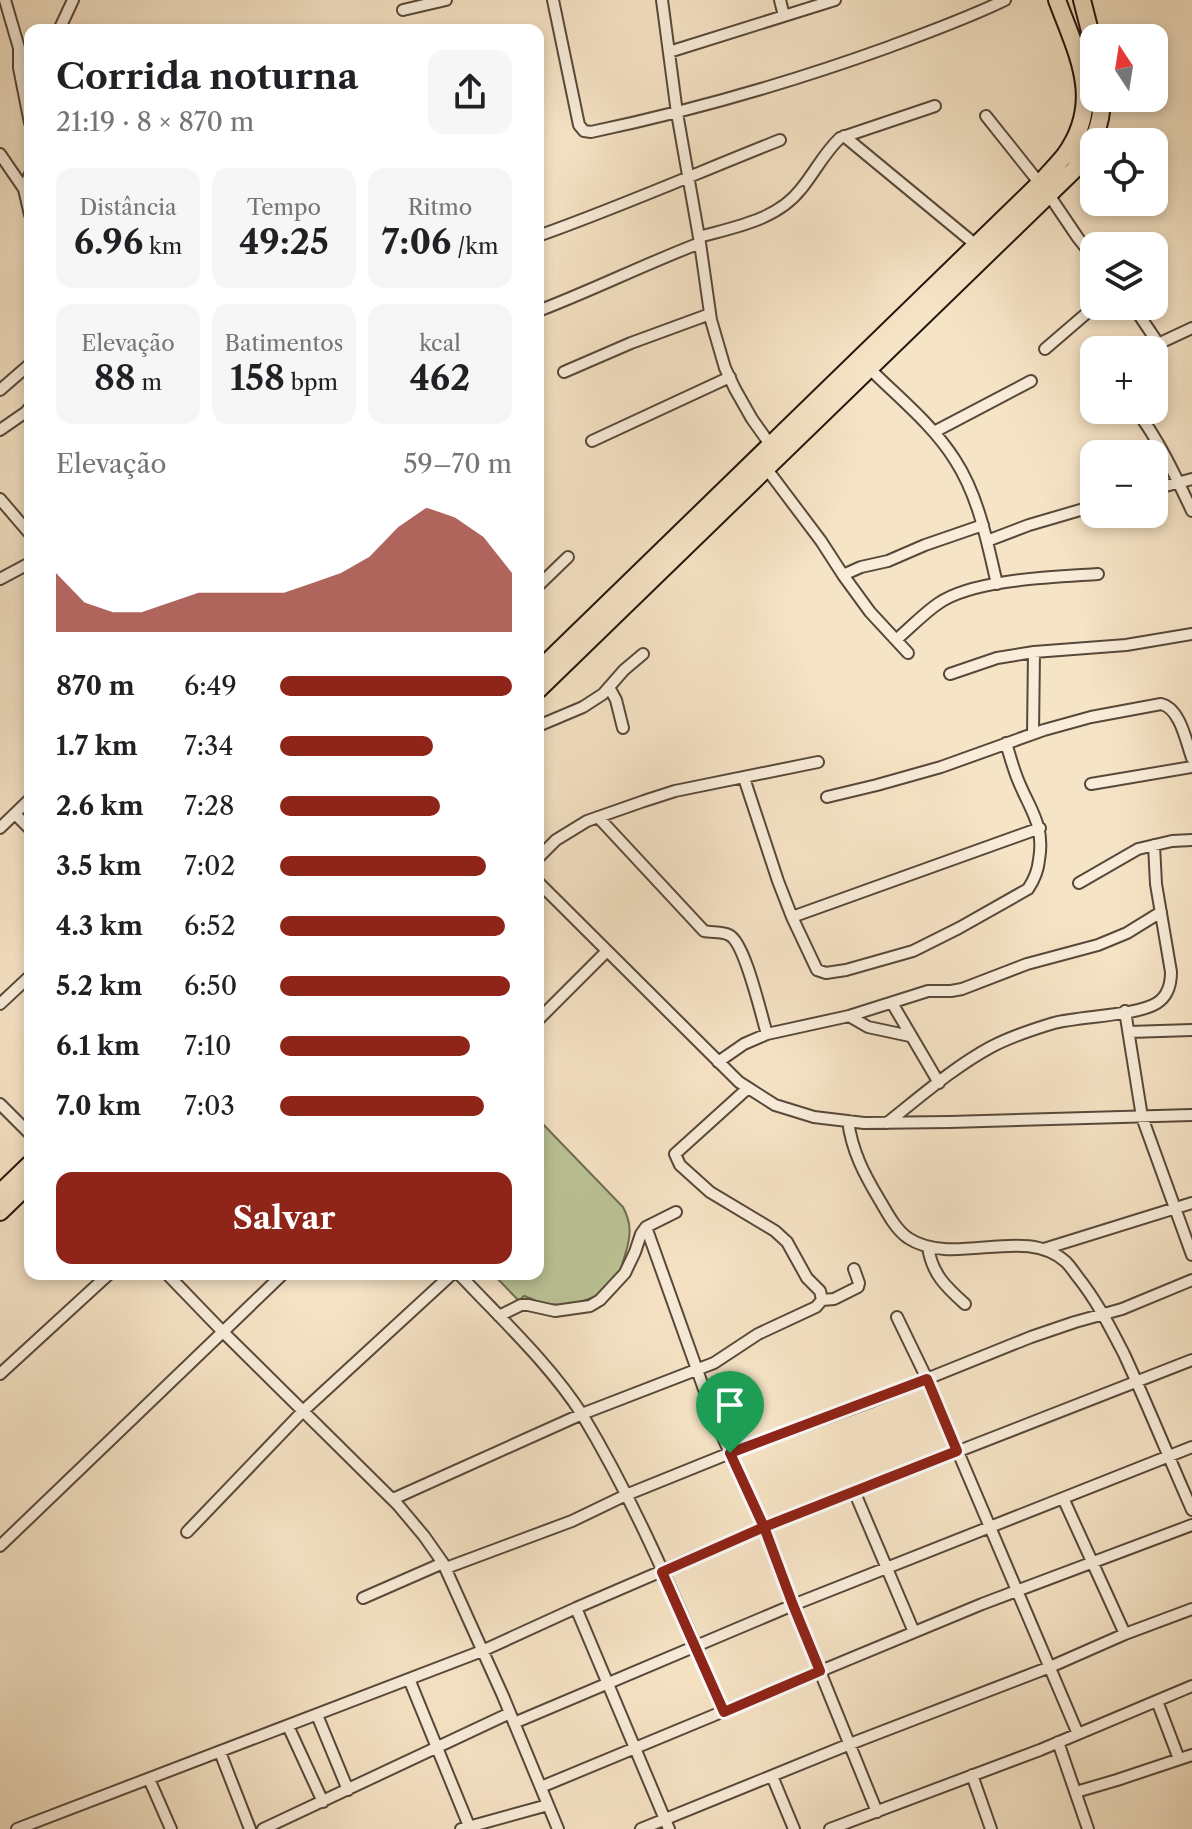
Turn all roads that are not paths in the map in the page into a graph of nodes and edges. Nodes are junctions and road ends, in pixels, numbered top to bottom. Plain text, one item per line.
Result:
1 (5, 0) edge
2 (73, 0) edge
3 (446, 0) edge
4 (553, 0) edge
5 (662, 0) edge
6 (780, 0) edge
7 (835, 0) edge
8 (1005, 0) edge
9 (1057, 0) edge
10 (1082, 0) edge
11 (403, 10) dead end
12 (784, 16) junction
13 (62, 24) edge
14 (1088, 24) edge
15 (24, 48) edge
16 (669, 52) junction
17 (24, 93) edge
18 (935, 106) dead end
19 (1101, 112) edge
20 (677, 113) junction
21 (986, 116) dead end
22 (844, 136) junction
23 (780, 140) dead end
24 (0, 154) edge
25 (688, 176) junction
26 (24, 189) edge
27 (1044, 189) junction
28 (544, 234) edge
29 (700, 240) junction
30 (1080, 240) edge
31 (976, 245) junction
32 (544, 309) edge
33 (710, 314) junction
34 (1080, 319) edge
35 (1192, 328) edge
36 (1168, 339) edge
37 (1045, 349) dead end
38 (24, 369) edge
39 (870, 369) junction
40 (564, 372) dead end
41 (730, 377) junction
42 (1031, 381) dead end
43 (0, 390) edge
44 (24, 413) edge
45 (1146, 424) edge
46 (0, 430) edge
47 (934, 432) junction
48 (592, 441) dead end
49 (769, 457) junction
50 (1192, 479) edge
51 (1179, 483) junction
52 (1168, 486) edge
53 (0, 499) edge
54 (1080, 510) edge
55 (1192, 511) edge
56 (983, 525) junction
57 (24, 527) edge
58 (987, 541) junction
59 (568, 557) dead end
60 (24, 566) edge
61 (1098, 574) dead end
62 (843, 575) junction
63 (0, 579) edge
64 (544, 580) edge
65 (997, 584) junction
66 (1192, 634) edge
67 (896, 640) junction
68 (567, 652) junction
69 (1034, 652) junction
70 (908, 653) dead end
71 (643, 654) dead end
72 (544, 667) edge
73 (950, 674) dead end
74 (544, 682) edge
75 (609, 687) junction
76 (544, 723) edge
77 (623, 728) dead end
78 (1033, 734) junction
79 (1006, 743) junction
80 (1192, 758) edge
81 (818, 762) dead end
82 (1192, 767) edge
83 (744, 778) junction
84 (1091, 784) dead end
85 (827, 797) dead end
86 (24, 805) edge
87 (15, 814) junction
88 (598, 817) junction
89 (24, 823) edge
90 (0, 828) edge
91 (1040, 828) junction
92 (1192, 840) edge
93 (1154, 845) junction
94 (544, 852) edge
95 (1079, 883) dead end
96 (544, 888) edge
97 (1161, 912) junction
98 (792, 917) junction
99 (607, 951) junction
100 (24, 982) edge
101 (892, 1003) junction
102 (0, 1004) edge
103 (1125, 1011) junction
104 (544, 1014) edge
105 (849, 1016) junction
106 (1192, 1030) edge
107 (1129, 1032) junction
108 (767, 1034) junction
109 (910, 1036) junction
110 (718, 1062) junction
111 (939, 1083) junction
112 (748, 1088) junction
113 (0, 1104) edge
114 (1192, 1115) edge
115 (1142, 1117) junction
116 (848, 1121) junction
117 (887, 1123) junction
118 (24, 1128) edge
119 (24, 1170) edge
120 (24, 1189) edge
121 (0, 1193) edge
122 (1192, 1203) edge
123 (1174, 1207) junction
124 (0, 1212) edge
125 (676, 1212) dead end
126 (646, 1227) junction
127 (928, 1247) junction
128 (1044, 1249) junction
129 (1192, 1255) edge
130 (854, 1269) dead end
131 (102, 1280) edge
132 (173, 1280) edge
133 (277, 1280) edge
134 (445, 1280) edge
135 (465, 1280) edge
136 (1192, 1280) edge
137 (822, 1300) junction
138 (965, 1304) dead end
139 (1104, 1314) junction
140 (499, 1316) junction
141 (897, 1317) dead end
142 (223, 1332) junction
143 (1192, 1360) edge
144 (695, 1369) junction
145 (0, 1374) edge
146 (927, 1379) junction
147 (1137, 1382) junction
148 (303, 1411) junction
149 (582, 1414) junction
150 (1192, 1447) edge
151 (957, 1451) junction
152 (730, 1453) junction
153 (1168, 1455) junction
154 (854, 1491) junction
155 (626, 1495) junction
156 (1063, 1498) junction
157 (393, 1499) junction
158 (1192, 1510) edge
159 (1192, 1525) edge
160 (764, 1527) junction
161 (990, 1527) junction
162 (187, 1532) dead end
163 (0, 1546) edge
164 (1091, 1563) junction
165 (444, 1565) junction
166 (886, 1568) junction
167 (662, 1572) junction
168 (1018, 1590) junction
169 (363, 1598) dead end
170 (793, 1605) junction
171 (576, 1608) junction
172 (1192, 1609) edge
173 (914, 1632) junction
174 (1125, 1634) junction
175 (696, 1646) junction
176 (482, 1651) junction
177 (1050, 1667) junction
178 (820, 1671) junction
179 (409, 1679) junction
180 (608, 1683) junction
181 (1192, 1686) edge
182 (1157, 1701) junction
183 (724, 1712) junction
184 (317, 1715) junction
185 (512, 1718) junction
186 (288, 1726) junction
187 (1078, 1734) junction
188 (1058, 1742) junction
189 (850, 1744) junction
190 (438, 1746) junction
191 (635, 1749) junction
192 (220, 1752) junction
193 (1191, 1757) edge
194 (1179, 1759) junction
195 (972, 1775) junction
196 (772, 1776) junction
197 (149, 1779) junction
198 (541, 1787) junction
199 (348, 1790) junction
200 (1076, 1792) junction
201 (323, 1802) junction
202 (548, 1805) junction
203 (877, 1812) junction
204 (667, 1825) edge
205 (844, 1826) edge
206 (465, 1828) edge
207 (17, 1829) edge
208 (171, 1829) edge
209 (250, 1829) edge
210 (263, 1829) edge
211 (558, 1829) edge
212 (641, 1829) edge
213 (794, 1829) edge
214 (830, 1829) edge
215 (991, 1829) edge
216 (1088, 1829) edge

1 - 15 street
2 - 13 street
3 - 11 street
4 - 20 street
5 - 16 street
6 - 12 street
7 - 12 street
8 - 20 street
9 - 27 main road
10 - 14 main road
12 - 16 street
15 - 17 street
16 - 20 street
18 - 22 street
19 - 27 main road
20 - 25 street
21 - 27 street
22 - 29 street
22 - 31 street
23 - 25 street
24 - 26 street
25 - 28 street
25 - 29 street
27 - 30 street
27 - 31 main road
27 - 39 main road
29 - 32 street
29 - 33 street
31 - 49 main road
33 - 40 street
33 - 41 street
34 - 37 street
35 - 36 street
38 - 43 street
39 - 47 street
39 - 49 main road
41 - 48 street
41 - 49 street
42 - 47 street
44 - 46 street
45 - 51 street
47 - 56 street
49 - 62 street
49 - 68 main road
50 - 51 street
51 - 52 street
51 - 55 street
53 - 57 street
54 - 58 street
56 - 58 street
56 - 62 street
58 - 65 street
59 - 64 street
60 - 63 street
61 - 65 street
62 - 67 street
65 - 67 street
66 - 69 street
67 - 70 street
68 - 72 main road
68 - 74 main road
69 - 73 street
69 - 78 street
71 - 75 street
75 - 76 street
75 - 77 street
78 - 79 street
78 - 80 street
79 - 85 street
79 - 91 street
81 - 83 street
82 - 84 street
83 - 88 street
83 - 98 street
86 - 87 street
87 - 89 street
87 - 90 street
88 - 94 street
88 - 108 street
91 - 98 street
91 - 98 street
92 - 93 street
93 - 95 street
93 - 97 street
96 - 99 street
97 - 101 street
97 - 103 street
99 - 104 street
99 - 110 street
100 - 102 street
101 - 105 street
101 - 109 street
103 - 107 street
103 - 111 street
105 - 108 street
105 - 109 street
106 - 107 street
107 - 115 street
108 - 110 street
109 - 111 street
110 - 112 street
111 - 117 street
112 - 116 street
112 - 137 street
113 - 118 street
114 - 115 street
115 - 117 street
115 - 123 street
116 - 117 street
116 - 127 street
119 - 121 main road
120 - 124 main road
122 - 123 street
123 - 128 street
123 - 129 street
125 - 126 street
126 - 140 street
126 - 144 street
127 - 128 street
127 - 138 street
128 - 139 street
130 - 137 street
131 - 145 street
132 - 142 street
133 - 142 street
134 - 148 street
135 - 140 street
136 - 139 street
137 - 144 street
139 - 146 street
139 - 147 street
140 - 149 street
141 - 146 street
142 - 148 street
142 - 163 street
143 - 147 street
144 - 149 street
144 - 152 street
146 - 151 street
146 - 152 street
147 - 151 street
147 - 153 street
148 - 157 street
148 - 162 street
149 - 155 street
149 - 157 street
150 - 153 street
151 - 154 street
151 - 161 street
152 - 155 street
152 - 160 street
153 - 156 street
153 - 158 street
154 - 160 street
154 - 166 street
155 - 165 street
155 - 167 street
156 - 161 street
156 - 164 street
157 - 165 street
159 - 164 street
160 - 167 street
160 - 170 street
161 - 166 street
161 - 168 street
164 - 168 street
164 - 174 street
165 - 169 street
165 - 176 street
166 - 170 street
166 - 173 street
167 - 171 street
167 - 175 street
168 - 173 street
168 - 177 street
170 - 175 street
170 - 178 street
171 - 176 street
171 - 180 street
172 - 174 street
173 - 178 street
174 - 177 street
175 - 180 street
175 - 183 street
176 - 179 street
176 - 185 street
177 - 187 street
177 - 189 street
178 - 183 street
178 - 189 street
179 - 184 street
179 - 190 street
180 - 185 street
180 - 191 street
181 - 182 street
182 - 187 street
182 - 194 street
183 - 191 street
184 - 186 street
184 - 199 street
185 - 190 street
185 - 198 street
186 - 192 street
186 - 201 street
187 - 188 street
188 - 195 street
188 - 200 street
189 - 196 street
189 - 203 street
190 - 199 street
190 - 206 street
191 - 198 street
191 - 204 street
192 - 197 street
192 - 209 street
193 - 194 street
194 - 200 street
195 - 203 street
195 - 215 street
196 - 204 street
196 - 213 street
197 - 207 street
197 - 208 street
198 - 202 street
199 - 201 street
200 - 216 street
201 - 210 street
202 - 206 street
202 - 211 street
203 - 205 street
204 - 212 street
205 - 214 street

